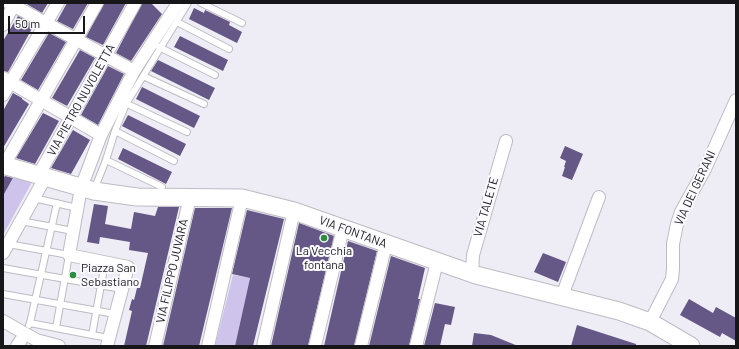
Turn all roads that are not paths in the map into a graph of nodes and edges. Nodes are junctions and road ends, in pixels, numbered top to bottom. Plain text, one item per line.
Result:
1 (58, 3) edge
2 (98, 3) edge
3 (135, 3) edge
4 (178, 3) edge
5 (188, 3) edge
6 (202, 3) edge
7 (13, 4) edge
8 (177, 22) junction
9 (46, 23) junction
10 (242, 23) dead end
11 (3, 25) edge
12 (76, 39) junction
13 (156, 46) junction
14 (229, 49) dead end
15 (106, 55) junction
16 (138, 73) junction
17 (215, 75) dead end
18 (7, 80) edge
19 (3, 95) edge
20 (41, 100) junction
21 (736, 100) edge
22 (123, 102) junction
23 (204, 104) dead end
24 (71, 118) junction
25 (114, 131) junction
26 (188, 132) dead end
27 (101, 135) junction
28 (506, 141) dead end
29 (106, 160) junction
30 (174, 161) dead end
31 (3, 165) edge
32 (42, 177) junction
33 (162, 187) dead end
34 (87, 190) junction
35 (190, 197) junction
36 (599, 197) dead end
37 (34, 198) junction
38 (242, 198) junction
39 (57, 203) junction
40 (77, 208) junction
41 (294, 211) junction
42 (21, 221) junction
43 (52, 227) junction
44 (343, 228) junction
45 (73, 231) junction
46 (386, 244) junction
47 (5, 248) edge
48 (46, 251) junction
49 (69, 255) junction
50 (437, 262) junction
51 (105, 263) junction
52 (3, 268) edge
53 (472, 274) junction
54 (41, 275) junction
55 (65, 279) junction
56 (101, 286) junction
57 (122, 289) junction
58 (3, 294) edge
59 (562, 296) junction
60 (36, 299) junction
61 (60, 304) junction
62 (97, 311) junction
63 (115, 314) junction
64 (3, 321) edge
65 (650, 322) junction
66 (28, 328) junction
67 (56, 328) junction
68 (92, 335) junction
69 (108, 342) edge
70 (42, 343) edge
71 (18, 346) edge
72 (59, 346) edge
73 (155, 346) edge
74 (208, 346) edge
75 (263, 346) edge
76 (315, 346) edge
77 (362, 346) edge
78 (416, 346) edge
79 (691, 346) edge

1 - 9 street
2 - 12 street
3 - 15 street, VIA PIETRO NUVOLETTA
4 - 13 street
5 - 8 lane
6 - 10 lane
7 - 9 street
7 - 11 street
8 - 13 lane
8 - 14 lane
9 - 12 street
9 - 18 street
12 - 15 street
12 - 20 street
13 - 16 street
13 - 17 lane
15 - 16 street
15 - 24 street, VIA PIETRO NUVOLETTA
16 - 22 street
16 - 23 lane
18 - 19 street
18 - 20 street
20 - 24 street
20 - 31 street
21 - 65 street, VIA DEI GERANI
22 - 25 lane
22 - 26 lane
22 - 27 street
24 - 27 street
24 - 32 street, VIA PIETRO NUVOLETTA
25 - 29 lane
25 - 30 lane
27 - 34 street
28 - 53 street, VIA TALETE
29 - 33 lane
29 - 34 lane
31 - 32 street, VIA FONTANA
32 - 34 street, VIA FONTANA
32 - 37 street, VIA PIETRO NUVOLETTA
34 - 35 street, VIA FONTANA
34 - 40 street
35 - 38 street, VIA FONTANA
35 - 73 street, VIA FILIPPO JUVARA
36 - 59 street
37 - 39 lane
37 - 42 street, VIA PIETRO NUVOLETTA
38 - 41 street, VIA FONTANA
38 - 74 street
39 - 40 lane
39 - 43 lane
40 - 45 street
41 - 44 street, VIA FONTANA
41 - 75 street
42 - 43 lane
42 - 47 street, VIA PIETRO NUVOLETTA
43 - 45 lane
43 - 48 lane
44 - 46 street, VIA FONTANA
44 - 76 street
45 - 49 street
46 - 50 street, VIA FONTANA
46 - 77 street
47 - 48 lane
48 - 49 lane
48 - 54 lane
49 - 51 street
49 - 55 lane
50 - 53 street, VIA FONTANA
50 - 78 street
51 - 56 lane
51 - 57 street
52 - 54 lane
53 - 59 street, VIA FONTANA
54 - 55 lane
54 - 60 lane
55 - 56 lane
55 - 61 lane
56 - 57 lane
56 - 62 lane
57 - 63 street
58 - 60 lane
59 - 65 street, VIA FONTANA
60 - 61 lane
60 - 66 lane
61 - 62 lane
61 - 67 lane
62 - 63 lane
62 - 68 lane
63 - 69 street
64 - 66 street
65 - 79 street, VIA FONTANA
66 - 67 lane
66 - 70 street
66 - 71 street
67 - 68 lane
68 - 69 lane
70 - 72 street

